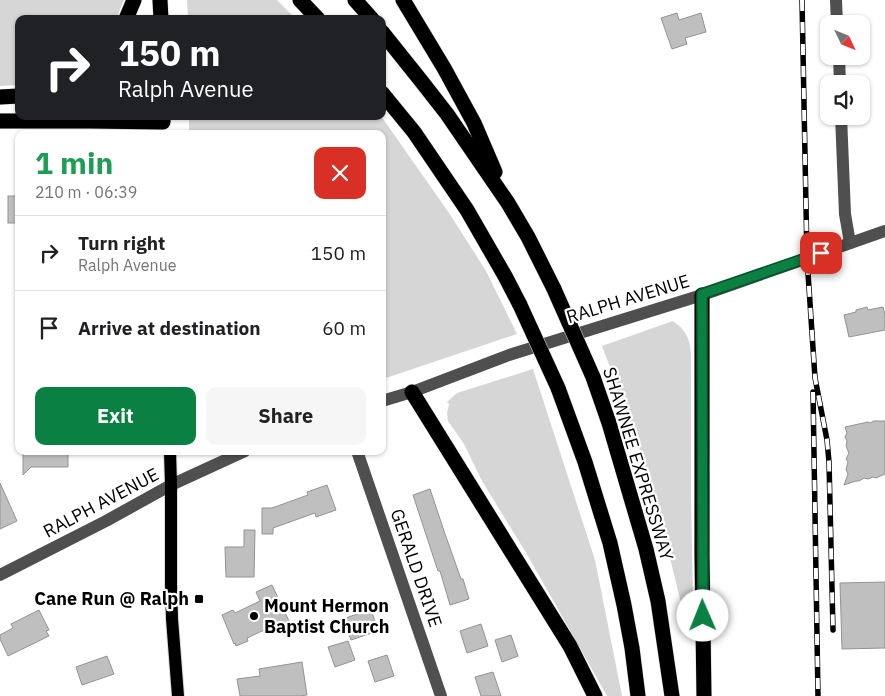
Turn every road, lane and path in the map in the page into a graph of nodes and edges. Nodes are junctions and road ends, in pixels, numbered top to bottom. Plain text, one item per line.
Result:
1 (134, 0) edge
2 (160, 0) edge
3 (300, 0) edge
4 (355, 0) edge
5 (403, 0) edge
6 (836, 0) edge
7 (128, 15) edge
8 (161, 15) edge
9 (314, 15) edge
10 (368, 15) edge
11 (837, 15) edge
12 (386, 37) edge
13 (15, 96) edge
14 (0, 97) edge
15 (386, 98) edge
16 (0, 121) edge
17 (163, 124) edge
18 (841, 125) edge
19 (508, 203) junction
20 (885, 231) edge
21 (850, 244) junction
22 (702, 294) junction
23 (412, 392) junction
24 (386, 400) edge
25 (170, 455) edge
26 (236, 455) edge
27 (358, 455) edge
28 (171, 485) junction
29 (0, 575) edge
30 (178, 696) edge
31 (441, 696) edge
32 (595, 696) edge
33 (638, 696) edge
34 (672, 696) edge
35 (704, 696) edge

1 - 7 highway
2 - 8 highway
3 - 9 highway
4 - 10 highway
5 - 19 highway
6 - 11 street
12 - 19 highway, SHAWNEE EXPRESSWAY
13 - 14 highway
15 - 33 highway, bridge
16 - 17 highway
18 - 21 street
19 - 34 highway, SHAWNEE EXPRESSWAY, bridge
20 - 21 street, RALPH AVENUE
21 - 22 street, RALPH AVENUE
22 - 23 street, RALPH AVENUE
22 - 35 highway
23 - 24 street, RALPH AVENUE
23 - 32 highway
25 - 28 main road
26 - 28 street, RALPH AVENUE
27 - 31 street, GERALD DRIVE
28 - 29 street, RALPH AVENUE
28 - 30 main road

